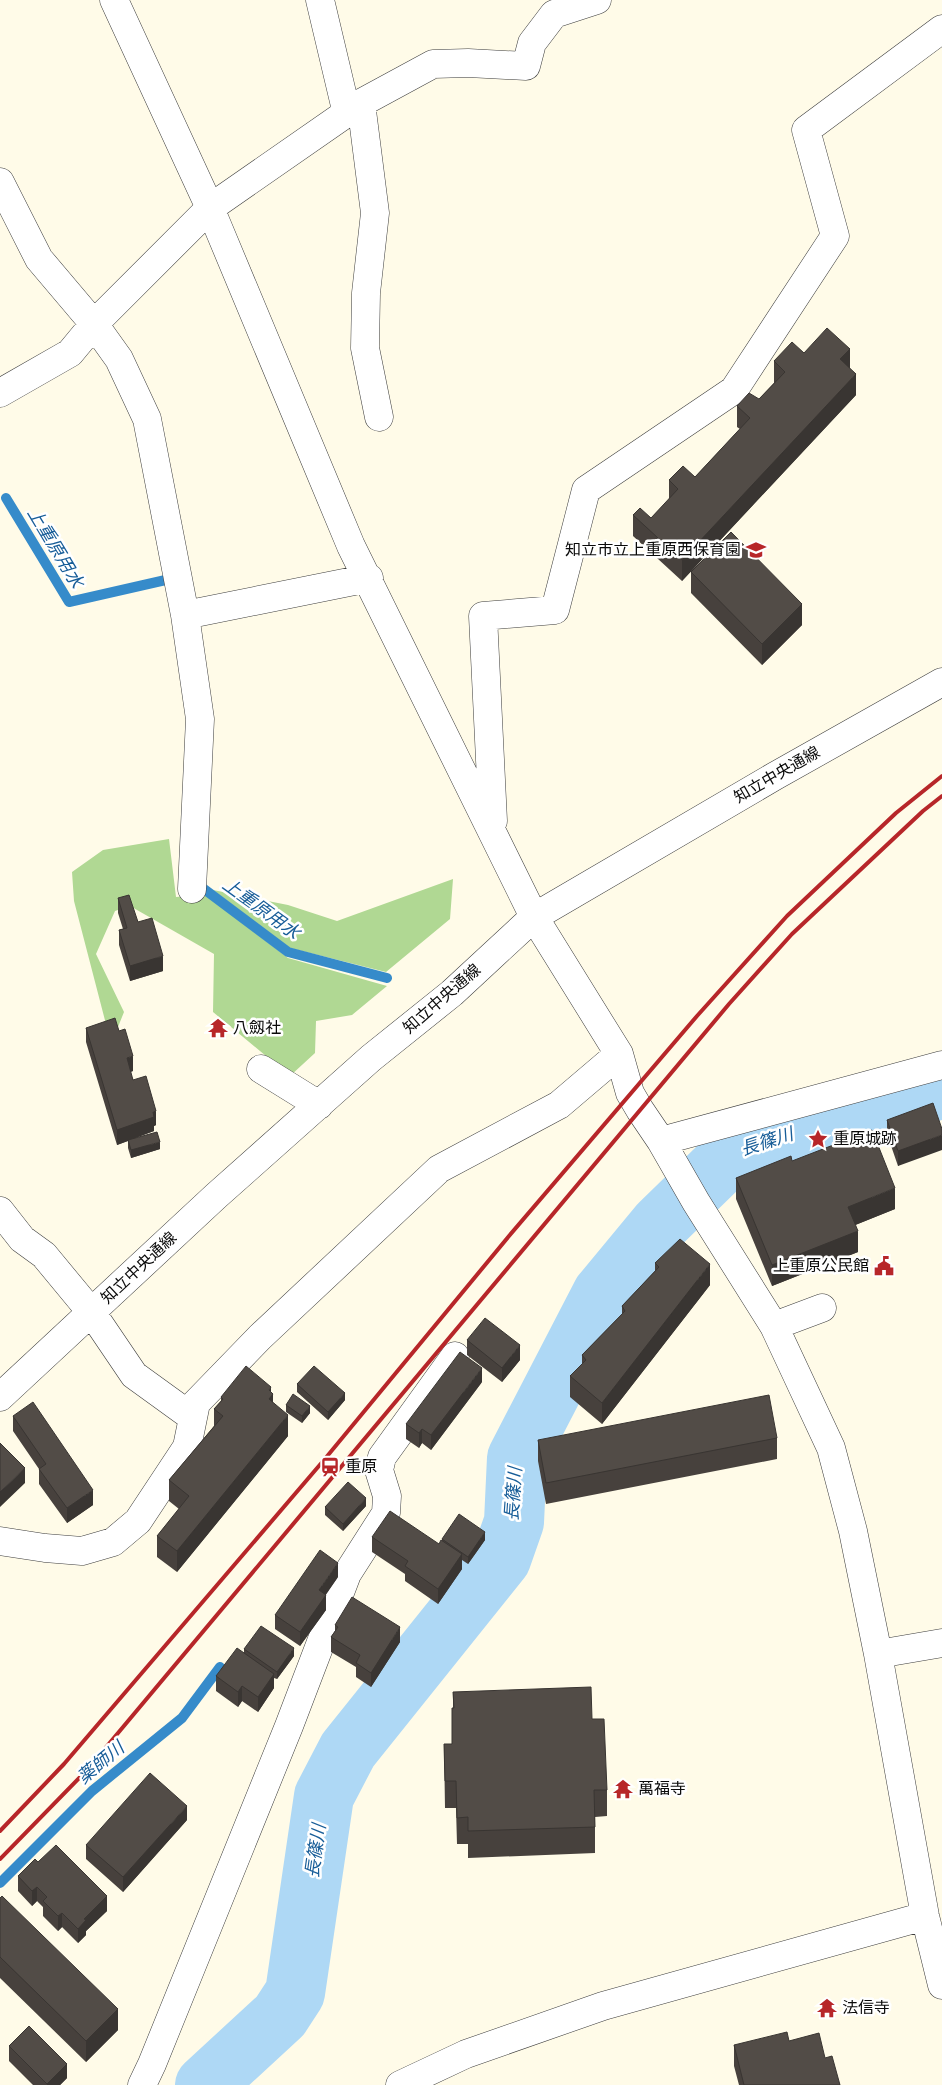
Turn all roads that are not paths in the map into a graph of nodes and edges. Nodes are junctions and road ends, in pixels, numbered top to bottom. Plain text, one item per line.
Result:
1 (114, 0) edge
2 (320, 0) edge
3 (597, 0) edge
4 (942, 29) edge
5 (354, 108) junction
6 (0, 182) edge
7 (210, 208) junction
8 (94, 324) junction
9 (0, 392) edge
10 (379, 417) dead end
11 (369, 578) junction
12 (185, 615) junction
13 (942, 682) edge
14 (494, 832) junction
15 (193, 880) dead end
16 (534, 917) junction
17 (619, 1054) junction
18 (942, 1065) edge
19 (261, 1069) dead end
20 (319, 1105) junction
21 (661, 1141) junction
22 (0, 1210) edge
23 (822, 1308) dead end
24 (92, 1313) junction
25 (774, 1326) junction
26 (455, 1356) edge
27 (0, 1397) edge
28 (192, 1417) junction
29 (0, 1541) edge
30 (942, 1643) edge
31 (878, 1654) junction
32 (932, 1928) edge
33 (942, 1985) edge
34 (153, 2078) edge
35 (400, 2085) edge

1 - 7 street
2 - 5 street
3 - 5 street
4 - 14 street
5 - 7 street
5 - 10 street
6 - 8 street
7 - 8 street
7 - 11 street
8 - 9 street
8 - 12 street
11 - 12 street
11 - 14 street
12 - 15 street
13 - 16 street, 知立中央通線
14 - 16 street
16 - 17 street
16 - 20 street, 知立中央通線
17 - 21 street
17 - 28 street
18 - 21 street
19 - 20 street
20 - 24 street, 知立中央通線
21 - 25 street
22 - 24 street
23 - 25 street
24 - 27 street, 知立中央通線
24 - 28 street
25 - 31 street
26 - 34 street
28 - 29 street
30 - 31 street
31 - 32 street
32 - 33 street
32 - 35 street

